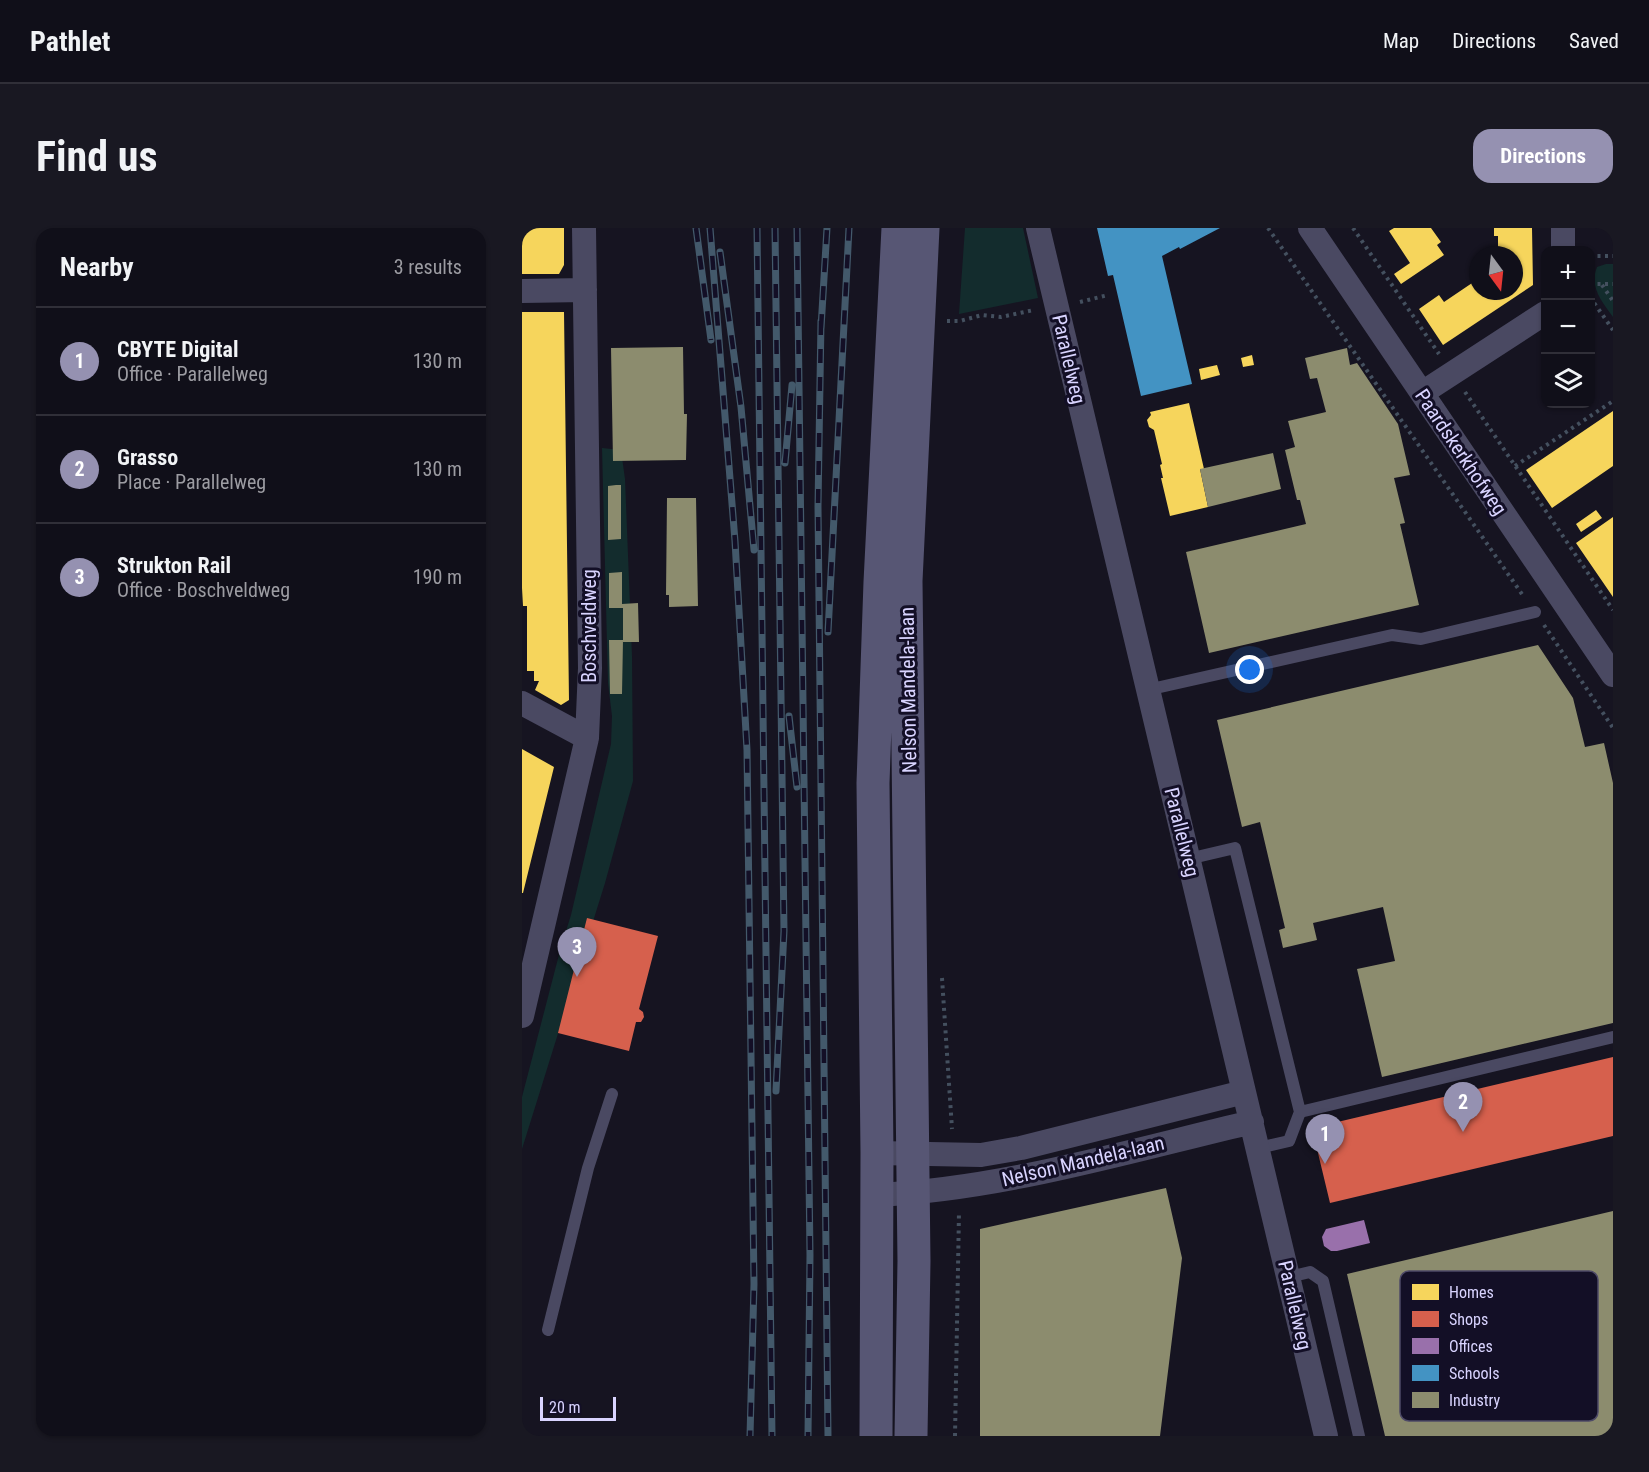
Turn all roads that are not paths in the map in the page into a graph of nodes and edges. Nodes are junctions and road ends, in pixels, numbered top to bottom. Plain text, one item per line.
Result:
1 (584, 228) edge
2 (898, 228) edge
3 (923, 228) edge
4 (1038, 228) edge
5 (1310, 228) edge
6 (1563, 228) edge
7 (1563, 246) edge
8 (585, 290) junction
9 (522, 291) edge
10 (1541, 316) edge
11 (1422, 393) junction
12 (1535, 612) road end
13 (1613, 675) edge
14 (1147, 690) junction
15 (522, 703) edge
16 (587, 738) junction
17 (1188, 859) junction
18 (522, 1016) edge
19 (1613, 1037) edge
20 (1244, 1092) junction
21 (612, 1094) dead end
22 (1300, 1112) junction
23 (1252, 1122) junction
24 (1258, 1149) junction
25 (877, 1153) junction
26 (912, 1153) junction
27 (912, 1193) junction
28 (877, 1195) junction
29 (1289, 1277) junction
30 (548, 1330) dead end
31 (876, 1436) edge
32 (911, 1436) edge
33 (1326, 1436) edge
34 (1359, 1436) edge

1 - 8 street, Boschveldweg
2 - 25 main road, Nelson Mandela-laan
3 - 26 main road, Nelson Mandela-laan
4 - 14 street, Parallelweg
5 - 11 street, Paardskerkhofweg
6 - 7 street
8 - 9 street
8 - 16 street, Boschveldweg
10 - 11 street
11 - 13 street, Paardskerkhofweg
12 - 14 lane
14 - 17 street, Parallelweg
15 - 16 street
16 - 18 street, Boschveldweg
17 - 20 street, Parallelweg
17 - 22 lane
19 - 22 lane
20 - 23 street, Parallelweg
20 - 26 street, Nelson Mandela-laan
21 - 30 lane
22 - 24 lane
23 - 24 street, Parallelweg
23 - 27 street, Nelson Mandela-laan
24 - 29 street, Parallelweg
25 - 26 street, Nelson Mandela-laan
25 - 28 main road, Nelson Mandela-laan
26 - 27 main road, Nelson Mandela-laan
27 - 28 street, Nelson Mandela-laan
27 - 32 main road, Nelson Mandela-laan
28 - 31 main road, Nelson Mandela-laan
29 - 33 street, Parallelweg
29 - 34 lane

